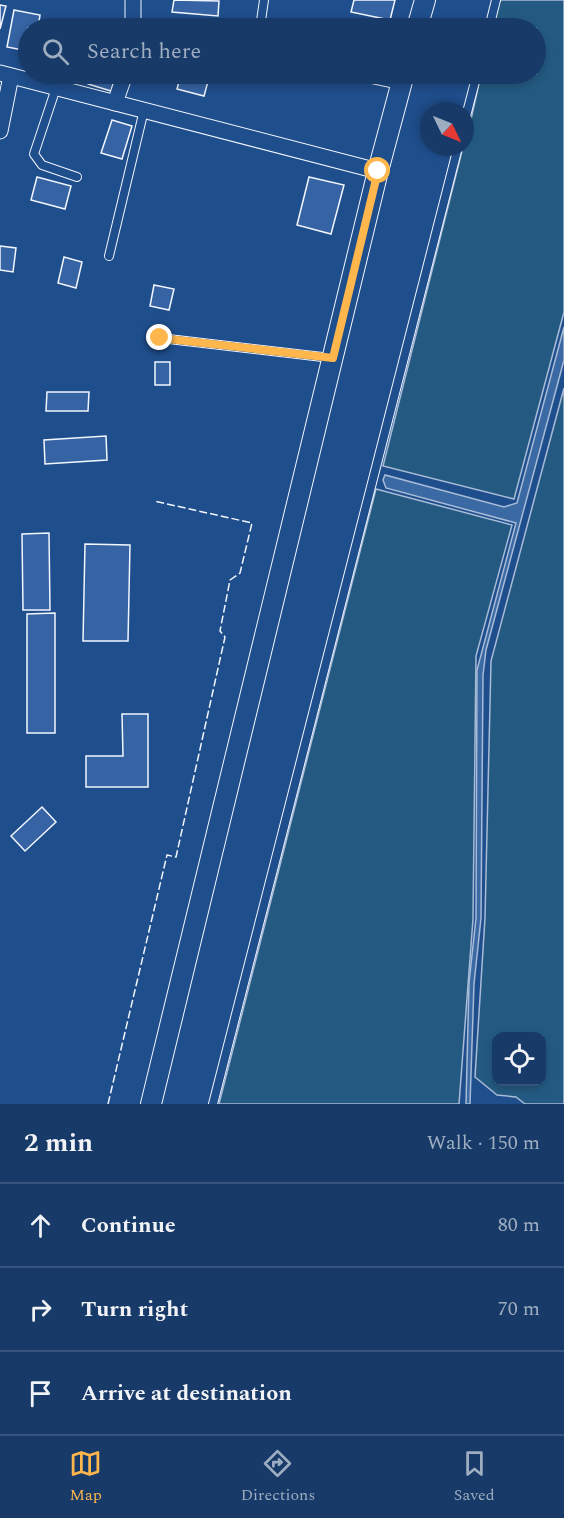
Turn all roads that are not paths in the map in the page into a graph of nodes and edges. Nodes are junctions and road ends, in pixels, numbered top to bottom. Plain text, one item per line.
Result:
1 (133, 0) edge
2 (264, 0) edge
3 (425, 0) edge
4 (496, 0) edge
5 (133, 18) edge
6 (261, 18) edge
7 (420, 18) edge
8 (492, 18) edge
9 (5, 74) edge
10 (41, 84) edge
11 (122, 84) edge
12 (402, 84) edge
13 (474, 84) edge
14 (56, 88) junction
15 (470, 102) edge
16 (115, 103) junction
17 (144, 110) junction
18 (0, 131) edge
19 (456, 156) edge
20 (378, 171) junction
21 (76, 177) dead end
22 (109, 256) dead end
23 (160, 338) dead end
24 (333, 358) junction
25 (151, 1104) edge
26 (213, 1104) edge

1 - 5 street
2 - 6 lane
3 - 7 street
4 - 8 lane
9 - 18 street
10 - 14 street
11 - 16 street
12 - 20 street
13 - 15 lane
14 - 16 street
14 - 21 lane
16 - 17 street
17 - 20 street
17 - 22 lane
19 - 26 lane
20 - 24 street
23 - 24 lane
24 - 25 street

